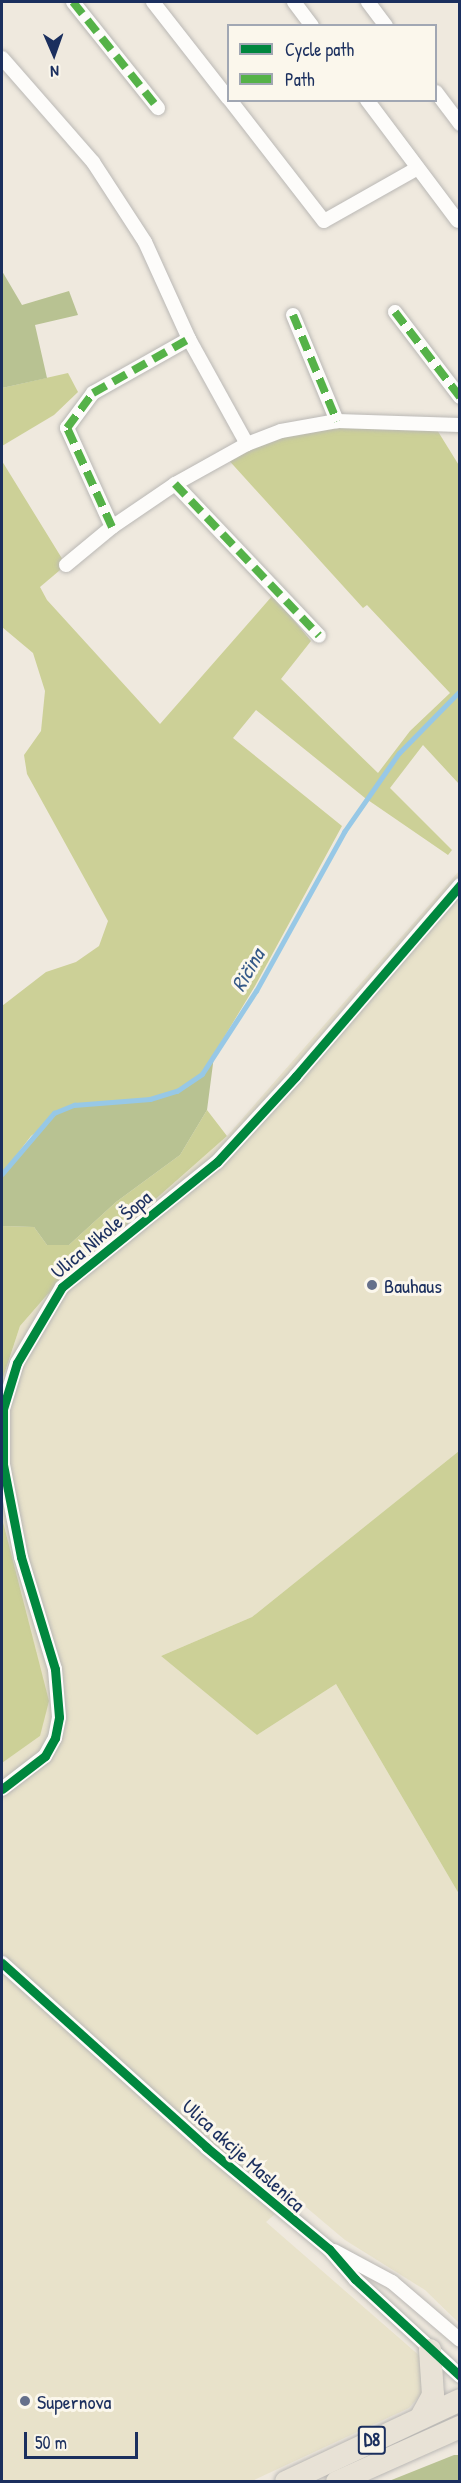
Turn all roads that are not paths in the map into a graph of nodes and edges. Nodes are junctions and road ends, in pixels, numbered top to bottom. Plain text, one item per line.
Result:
1 (73, 2) edge
2 (153, 2) edge
3 (294, 2) edge
4 (368, 2) edge
5 (310, 24) edge
6 (384, 24) edge
7 (2, 58) edge
8 (227, 95) edge
9 (437, 95) edge
10 (232, 102) edge
11 (368, 102) edge
12 (158, 108) dead end
13 (459, 124) edge
14 (416, 168) junction
15 (459, 221) edge
16 (395, 312) dead end
17 (293, 315) dead end
18 (189, 339) junction
19 (459, 397) edge
20 (337, 421) junction
21 (459, 425) edge
22 (247, 444) junction
23 (175, 484) junction
24 (112, 527) junction
25 (66, 565) dead end
26 (319, 636) dead end
27 (459, 885) edge
28 (2, 1789) edge
29 (2, 1963) edge
30 (329, 2249) junction
31 (459, 2340) edge
32 (430, 2350) junction
33 (459, 2376) edge
34 (459, 2400) edge
35 (421, 2417) junction
36 (459, 2427) edge
37 (433, 2439) junction
38 (459, 2440) edge
39 (286, 2481) edge
40 (338, 2481) edge

1 - 12 street
2 - 8 street
3 - 5 street
4 - 6 street
7 - 18 street
9 - 13 street
10 - 14 street
11 - 14 street
14 - 15 street
16 - 19 street
17 - 20 street
18 - 22 street
18 - 24 street
20 - 21 street
20 - 22 street
22 - 23 street
23 - 24 street
23 - 26 street
24 - 25 street
27 - 28 street, Ulica Nikole Šopa
29 - 30 street, Ulica akcije Maslenica
30 - 31 street, Ulica akcije Maslenica
30 - 32 street, Ulica akcije Maslenica
32 - 33 street, Ulica akcije Maslenica
32 - 35 main road
34 - 35 main road, D8
35 - 39 main road, D8
36 - 37 main road, D8
37 - 38 main road
37 - 40 main road, D8

